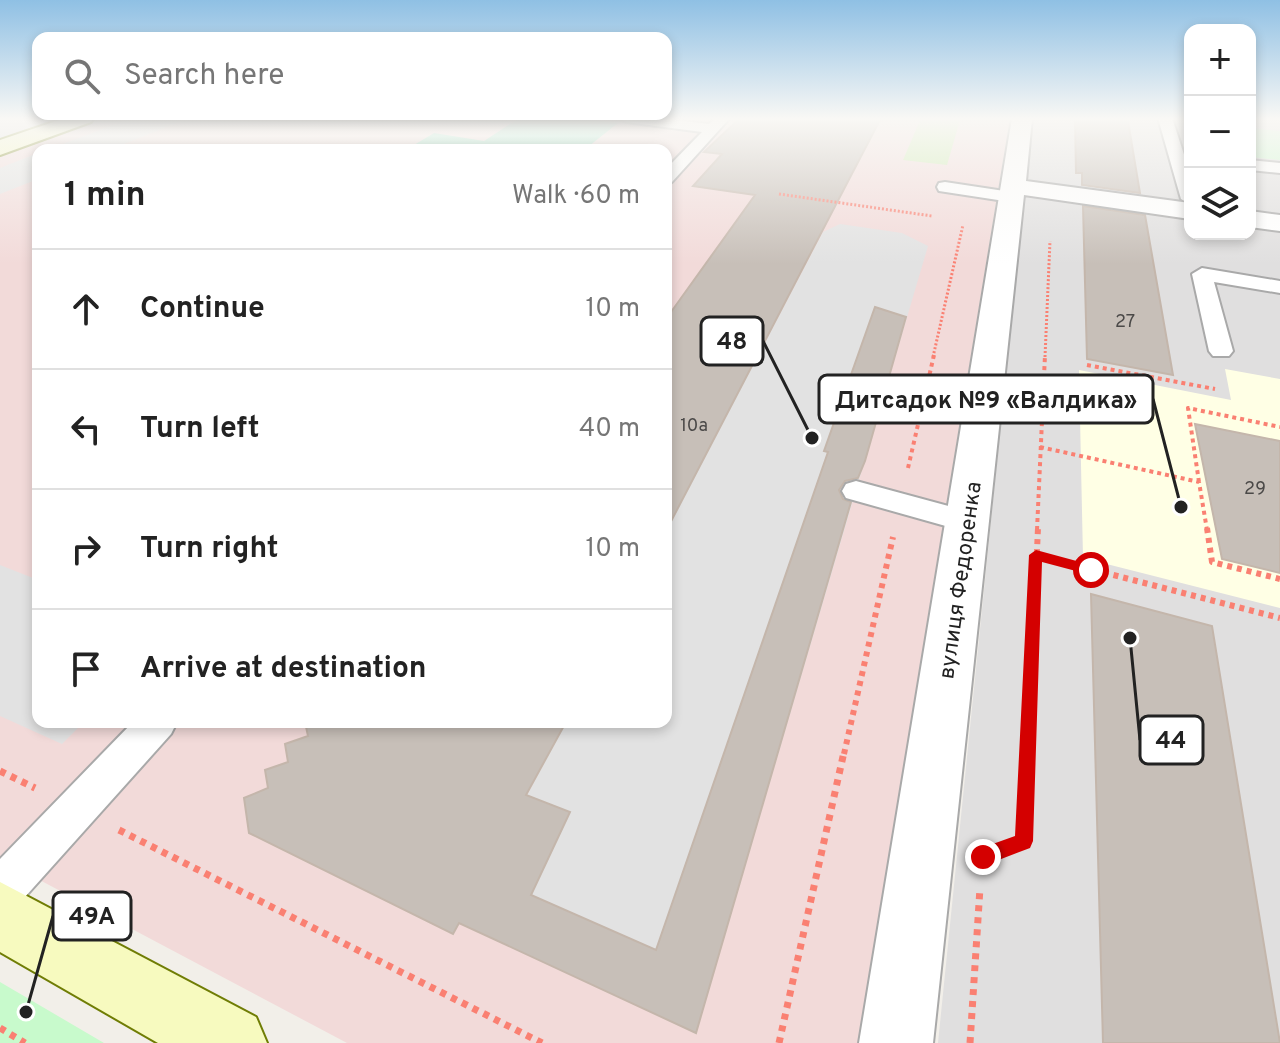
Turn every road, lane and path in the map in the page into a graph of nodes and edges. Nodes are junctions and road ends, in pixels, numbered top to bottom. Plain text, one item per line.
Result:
1 (1006, 167) edge
2 (945, 187) dead end
3 (998, 192) junction
4 (779, 194) dead end
5 (1184, 210) edge
6 (1256, 220) edge
7 (964, 221) junction
8 (1280, 223) edge
9 (1050, 239) dead end
10 (1280, 287) edge
11 (1221, 351) dead end
12 (1087, 365) dead end
13 (1215, 389) dead end
14 (1280, 427) edge
15 (1040, 447) junction
16 (1199, 482) junction
17 (856, 491) dead end
18 (900, 504) junction
19 (967, 521) junction
20 (1036, 555) junction
21 (1280, 579) edge
22 (1280, 618) edge
23 (152, 728) edge
24 (0, 771) edge
25 (77, 809) junction
26 (0, 891) edge
27 (0, 915) edge
28 (0, 1028) edge
29 (25, 1043) edge
30 (230, 1043) edge
31 (542, 1043) edge
32 (779, 1043) edge
33 (896, 1043) edge
34 (970, 1043) edge

1 - 3 street, вулиця Федоренка
2 - 3 lane
3 - 5 street
3 - 7 path
3 - 19 street, вулиця Федоренка
4 - 7 path
6 - 8 street
7 - 18 path
9 - 15 path
10 - 11 lane
12 - 13 path
14 - 16 path
15 - 16 path
15 - 20 path
16 - 21 path
17 - 18 lane
18 - 19 lane
18 - 32 path
19 - 33 street, вулиця Федоренка
20 - 22 path
20 - 34 path
23 - 25 lane
24 - 25 path
25 - 26 lane
25 - 31 path
27 - 30 street
28 - 29 path

